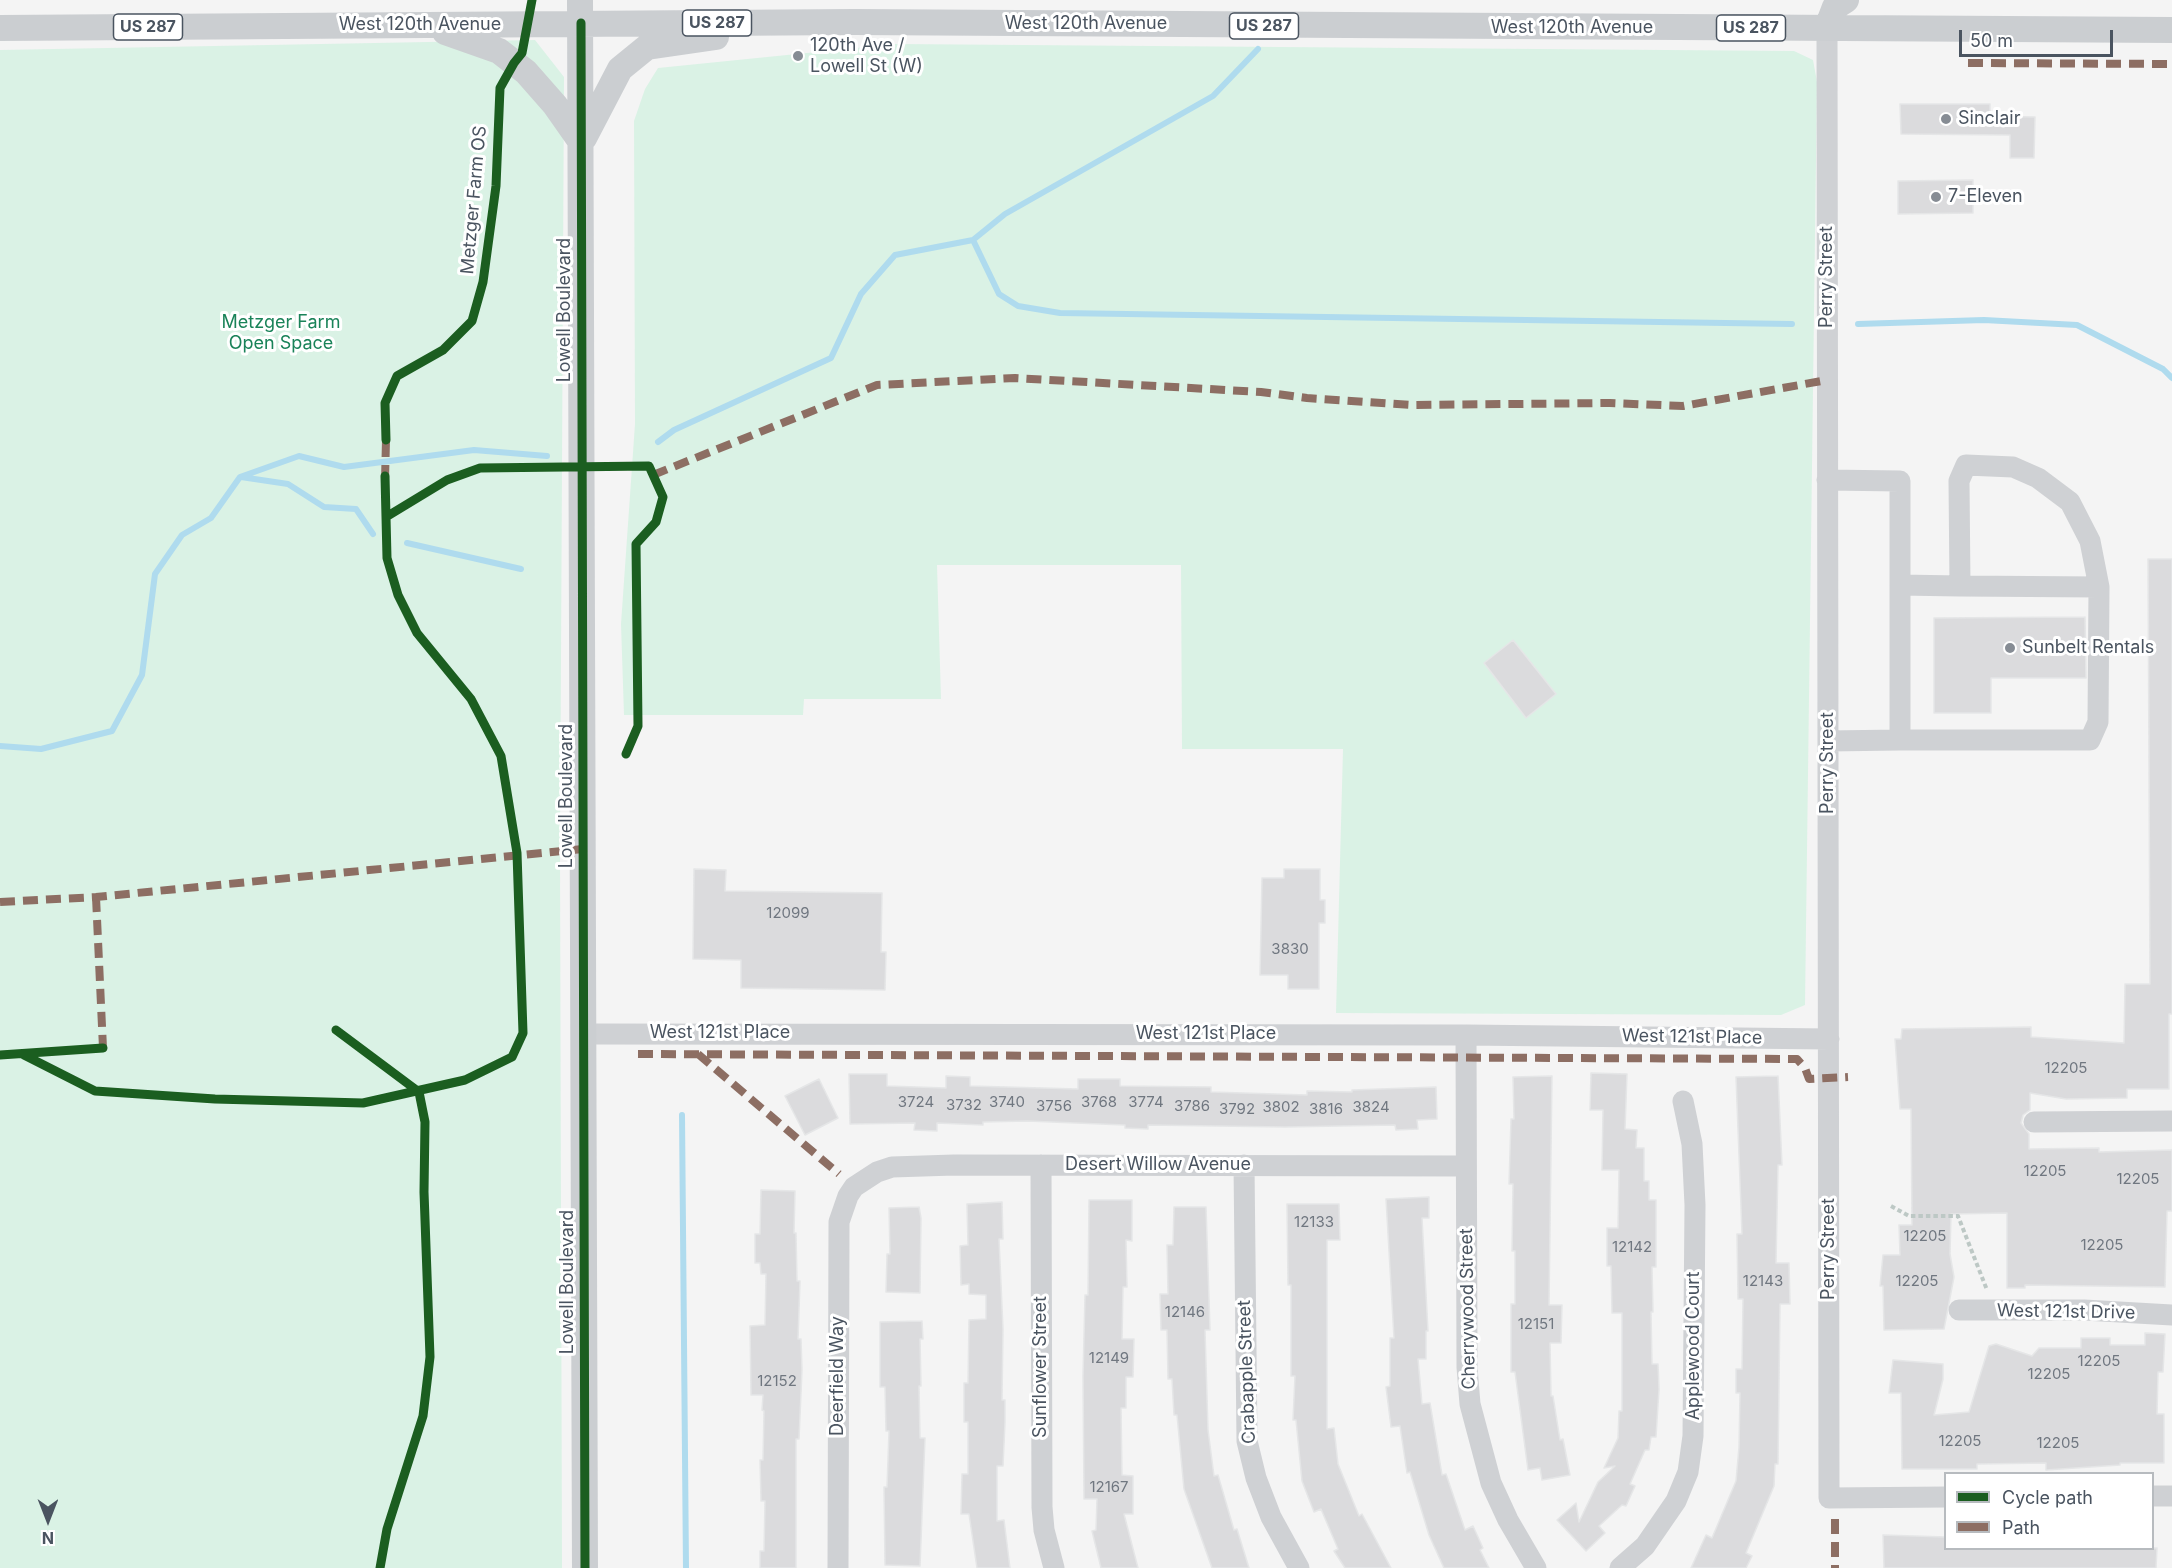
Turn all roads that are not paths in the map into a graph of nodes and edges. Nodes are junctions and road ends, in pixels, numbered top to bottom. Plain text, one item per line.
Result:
1 (1846, 0) edge
2 (581, 12) edge
3 (854, 22) junction
4 (416, 25) junction
5 (0, 28) edge
6 (1827, 28) junction
7 (2172, 30) edge
8 (581, 142) junction
9 (1827, 480) junction
10 (1900, 585) junction
11 (1960, 586) junction
12 (2099, 587) junction
13 (1900, 740) junction
14 (1828, 741) junction
15 (584, 1034) junction
16 (1466, 1035) junction
17 (1829, 1039) junction
18 (1683, 1101) dead end
19 (2172, 1121) edge
20 (2034, 1122) dead end
21 (1041, 1165) junction
22 (1244, 1165) junction
23 (1466, 1166) junction
24 (847, 1180) joint
25 (1959, 1310) dead end
26 (2172, 1316) edge
27 (2154, 1496) edge
28 (2172, 1496) edge
29 (1944, 1497) edge
30 (585, 1568) edge
31 (838, 1568) edge
32 (1054, 1568) edge
33 (1299, 1568) edge
34 (1536, 1568) edge
35 (1620, 1568) edge

1 - 6 main road
2 - 3 main road, West 120th Avenue / US 287
2 - 4 main road, West 120th Avenue / US 287
2 - 8 main road, Lowell Boulevard
3 - 6 main road, West 120th Avenue / US 287
3 - 8 main road
4 - 5 main road, West 120th Avenue / US 287
4 - 8 main road
6 - 7 main road, West 120th Avenue / US 287
6 - 9 street, Perry Street
8 - 15 main road, Lowell Boulevard
9 - 10 street
9 - 14 street, Perry Street
10 - 11 street
10 - 13 street
11 - 12 street
11 - 12 street
12 - 13 street
13 - 14 street
14 - 17 street, Perry Street
15 - 16 street, West 121st Place
15 - 30 main road, Lowell Boulevard
16 - 17 street, West 121st Place
16 - 23 street, Cherrywood Street
17 - 29 street, Perry Street
18 - 35 street, Applewood Court
19 - 20 street
21 - 22 street, Desert Willow Avenue
21 - 24 street, Desert Willow Avenue
21 - 32 street, Sunflower Street
22 - 23 street, Desert Willow Avenue
22 - 33 street, Crabapple Street
23 - 34 street, Cherrywood Street
24 - 31 street, Deerfield Way
25 - 26 street, West 121st Drive
27 - 28 street

